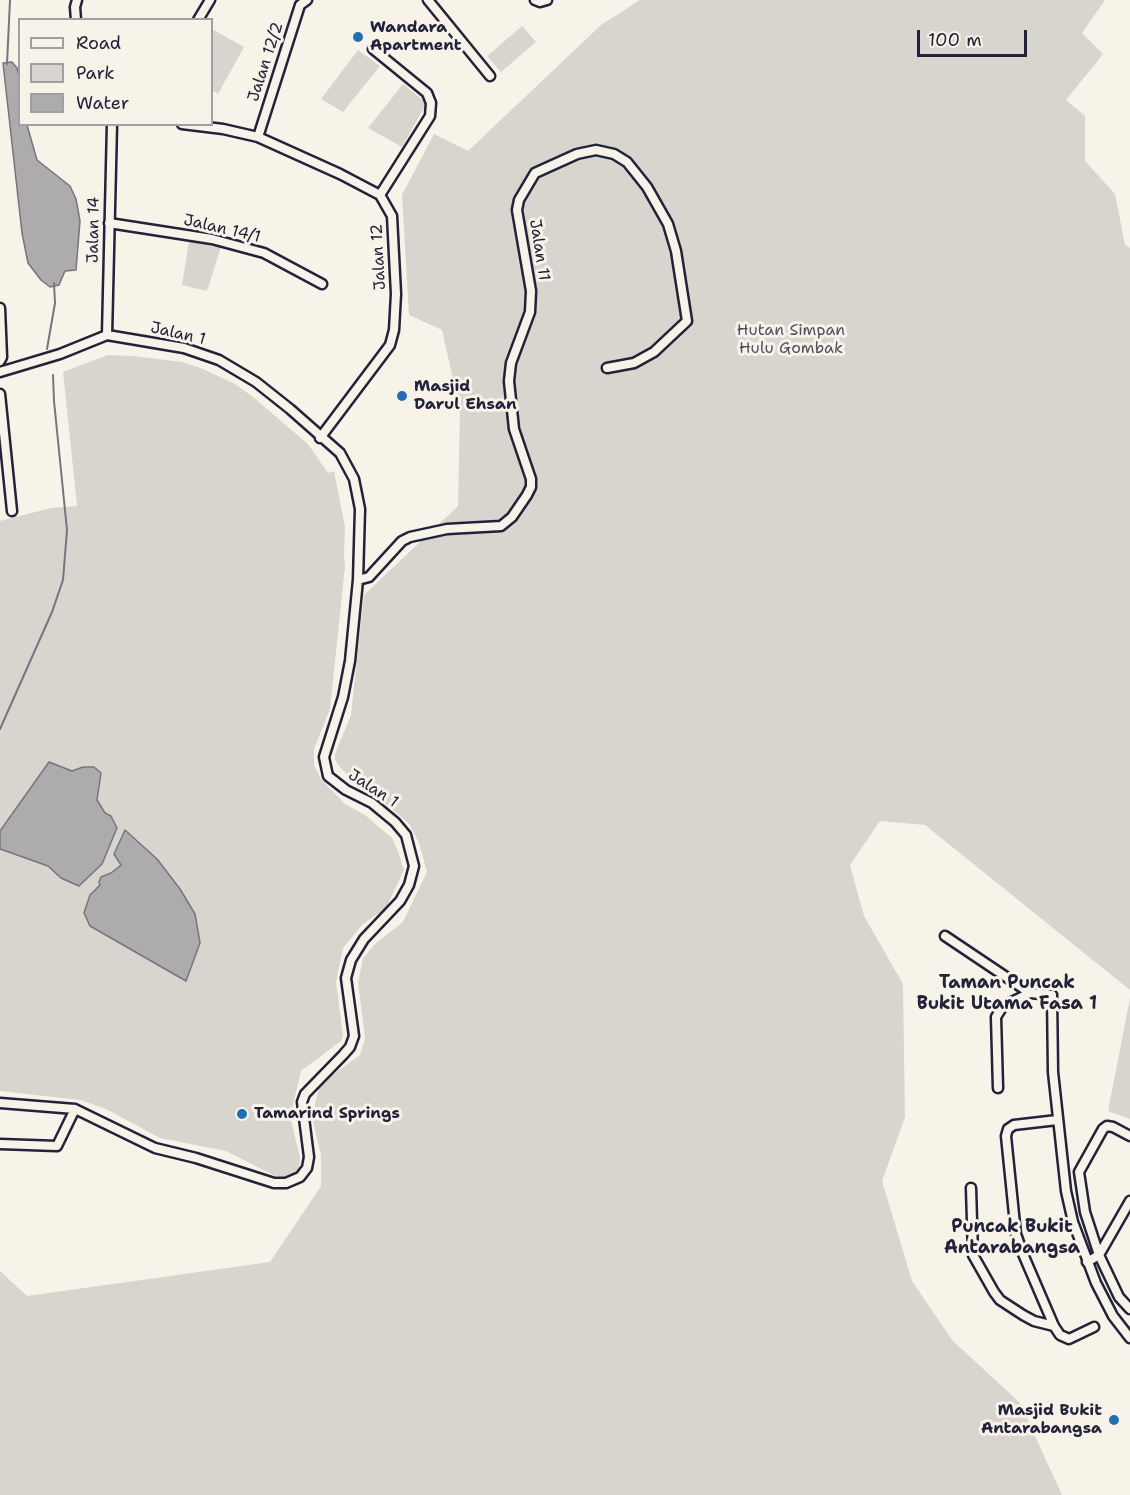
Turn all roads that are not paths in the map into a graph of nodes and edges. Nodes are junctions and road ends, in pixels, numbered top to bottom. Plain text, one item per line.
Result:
1 (77, 0) edge
2 (210, 0) edge
3 (291, 0) edge
4 (428, 0) edge
5 (535, 0) edge
6 (547, 0) edge
7 (303, 2) edge
8 (76, 18) edge
9 (199, 18) edge
10 (373, 49) dead end
11 (490, 76) dead end
12 (112, 126) edge
13 (198, 126) edge
14 (258, 137) junction
15 (380, 195) junction
16 (109, 223) junction
17 (322, 284) dead end
18 (0, 308) edge
19 (107, 335) junction
20 (0, 361) edge
21 (607, 368) dead end
22 (0, 372) edge
23 (0, 394) edge
24 (320, 438) junction
25 (4, 468) edge
26 (12, 511) dead end
27 (358, 580) junction
28 (945, 936) dead end
29 (1030, 993) junction
30 (998, 1088) dead end
31 (0, 1103) edge
32 (75, 1108) junction
33 (1058, 1120) junction
34 (1130, 1136) edge
35 (0, 1144) edge
36 (971, 1188) dead end
37 (1130, 1201) edge
38 (1099, 1255) junction
39 (1087, 1262) junction
40 (1130, 1310) edge
41 (1054, 1326) junction
42 (1094, 1327) dead end
43 (1130, 1338) edge

1 - 8 street
2 - 9 street
3 - 7 street
4 - 11 street
5 - 6 street
7 - 14 street, Jalan 12/2
10 - 15 street
12 - 16 street, Jalan 14
13 - 14 street
14 - 15 street
15 - 24 street, Jalan 12
16 - 17 street, Jalan 14/1
16 - 19 street, Jalan 14
18 - 20 street
19 - 22 street
19 - 24 street, Jalan 1
21 - 27 street, Jalan 11
23 - 25 street
24 - 27 street, Jalan 1
25 - 26 street
27 - 32 street, Jalan 1
28 - 29 street
29 - 30 street
29 - 33 street
31 - 32 street, Jalan 1
32 - 35 street
33 - 39 street
33 - 41 street
34 - 38 street
36 - 41 street
37 - 38 street
38 - 39 street
38 - 40 street
39 - 43 street
41 - 42 street

